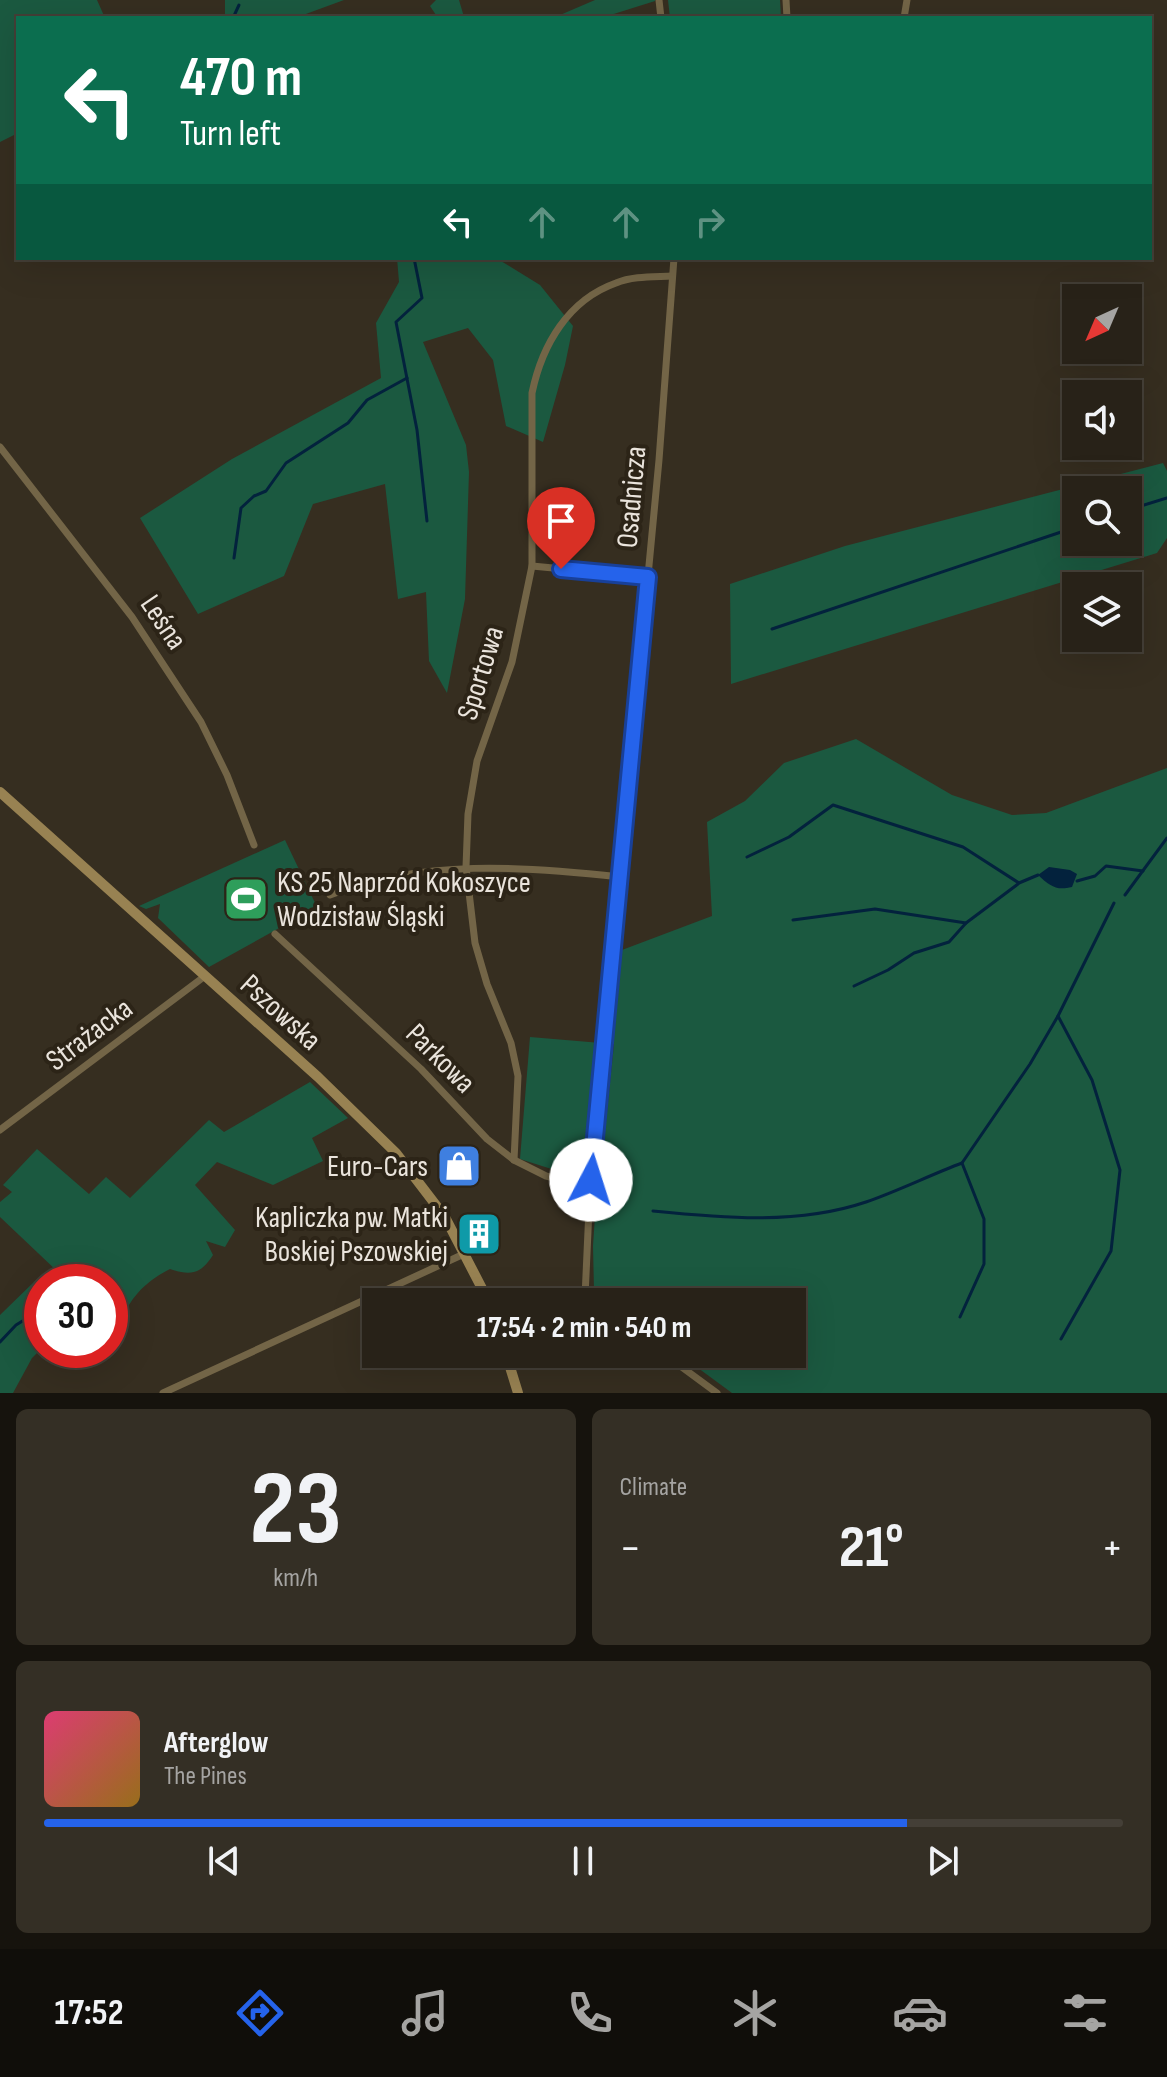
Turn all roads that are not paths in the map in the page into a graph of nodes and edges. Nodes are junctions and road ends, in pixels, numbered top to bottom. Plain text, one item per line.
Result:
1 (674, 260) edge
2 (672, 276) junction
3 (0, 447) edge
4 (532, 566) junction
5 (648, 577) junction
6 (0, 792) edge
7 (254, 845) dead end
8 (466, 867) junction
9 (620, 877) junction
10 (330, 895) dead end
11 (275, 934) dead end
12 (205, 976) junction
13 (0, 1130) edge
14 (514, 1160) junction
15 (590, 1187) junction
16 (466, 1253) junction
17 (482, 1288) edge
18 (588, 1288) edge
19 (510, 1368) edge
20 (683, 1368) edge
21 (163, 1393) edge
22 (518, 1393) edge
23 (717, 1393) edge

1 - 2 street, Osadnicza
2 - 4 street, Sportowa
2 - 5 street, Osadnicza
3 - 7 street, Leśna
4 - 5 street
4 - 8 street, Sportowa
5 - 9 street, Osadnicza
6 - 12 main road, Pszowska
8 - 9 street
8 - 10 street
8 - 14 street, Sportowa
9 - 15 street, Osadnicza
11 - 14 street, Parkowa
12 - 13 street, Strażacka
12 - 16 main road, Pszowska
14 - 15 street, Parkowa
15 - 18 street, Osadnicza
16 - 17 main road, Pszowska
16 - 21 street
19 - 22 main road
20 - 23 street

